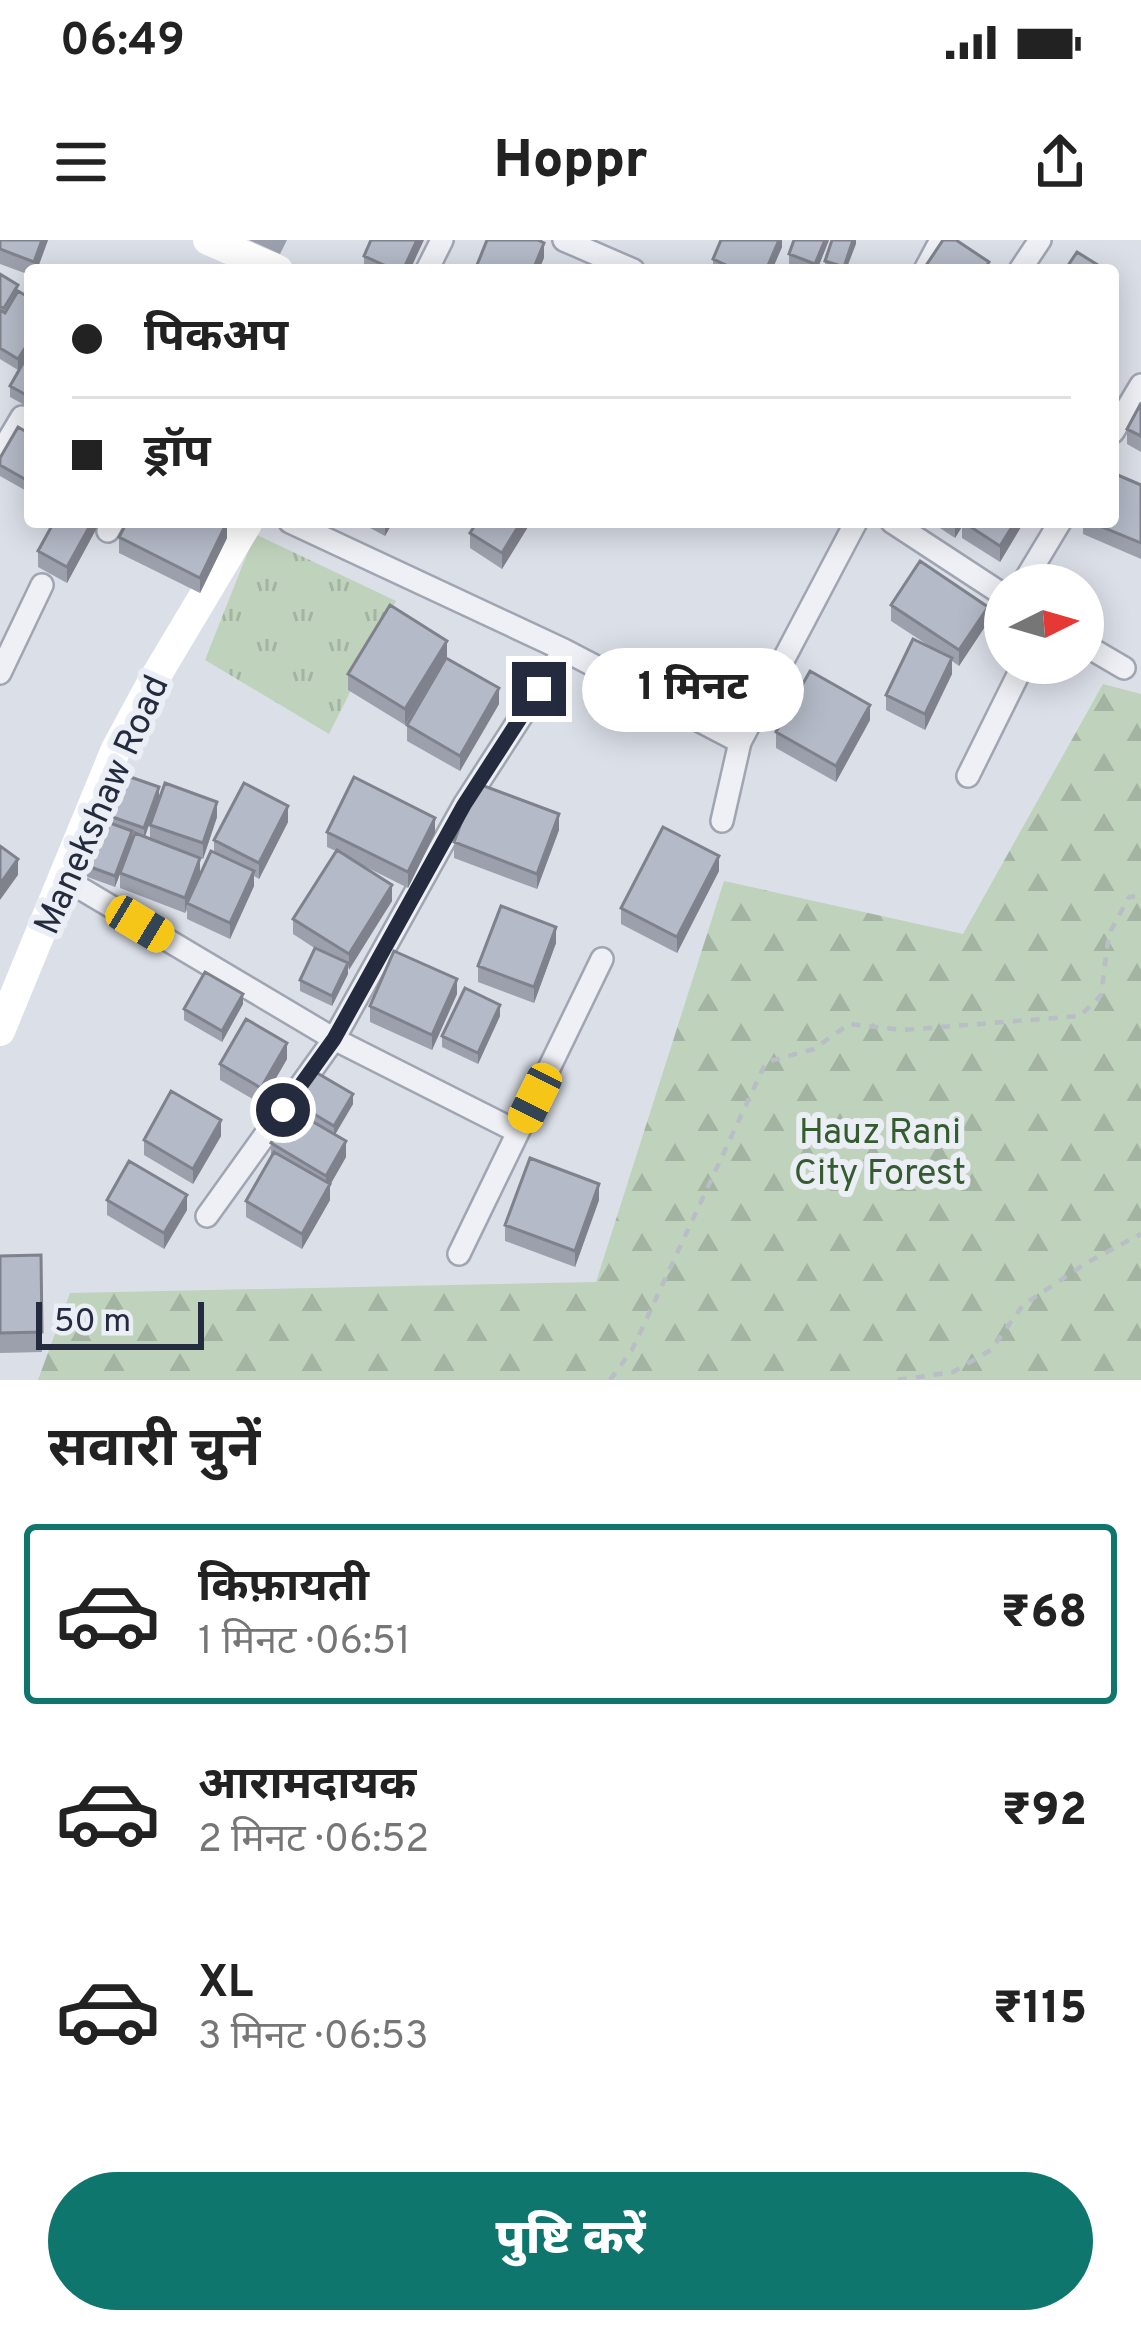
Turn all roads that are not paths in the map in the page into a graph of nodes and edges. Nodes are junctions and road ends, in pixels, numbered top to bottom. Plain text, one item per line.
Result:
1 (208, 240) edge
2 (564, 240) edge
3 (264, 264) edge
4 (619, 264) edge
5 (1141, 385) edge
6 (24, 422) edge
7 (1119, 422) edge
8 (0, 454) edge
9 (244, 528) edge
10 (303, 528) edge
11 (853, 528) edge
12 (901, 528) edge
13 (1056, 528) edge
14 (1035, 564) edge
15 (984, 582) edge
16 (42, 585) dead end
17 (564, 650) junction
18 (1104, 656) edge
19 (1124, 668) dead end
20 (0, 673) edge
21 (1014, 684) edge
22 (740, 742) junction
23 (968, 776) dead end
24 (722, 821) dead end
25 (63, 878) junction
26 (602, 959) dead end
27 (0, 1031) edge
28 (334, 1039) junction
29 (518, 1132) junction
30 (207, 1216) dead end
31 (459, 1254) dead end

1 - 3 street
2 - 4 street
5 - 7 street
6 - 8 street
9 - 25 street, Manekshaw Road
10 - 17 street
11 - 22 street
12 - 15 street
13 - 14 street
16 - 20 street
17 - 22 street
17 - 28 street
18 - 19 street
21 - 23 street
22 - 24 street
25 - 27 street, Manekshaw Road
25 - 28 street
26 - 29 street
28 - 29 street
28 - 30 street
29 - 31 street

